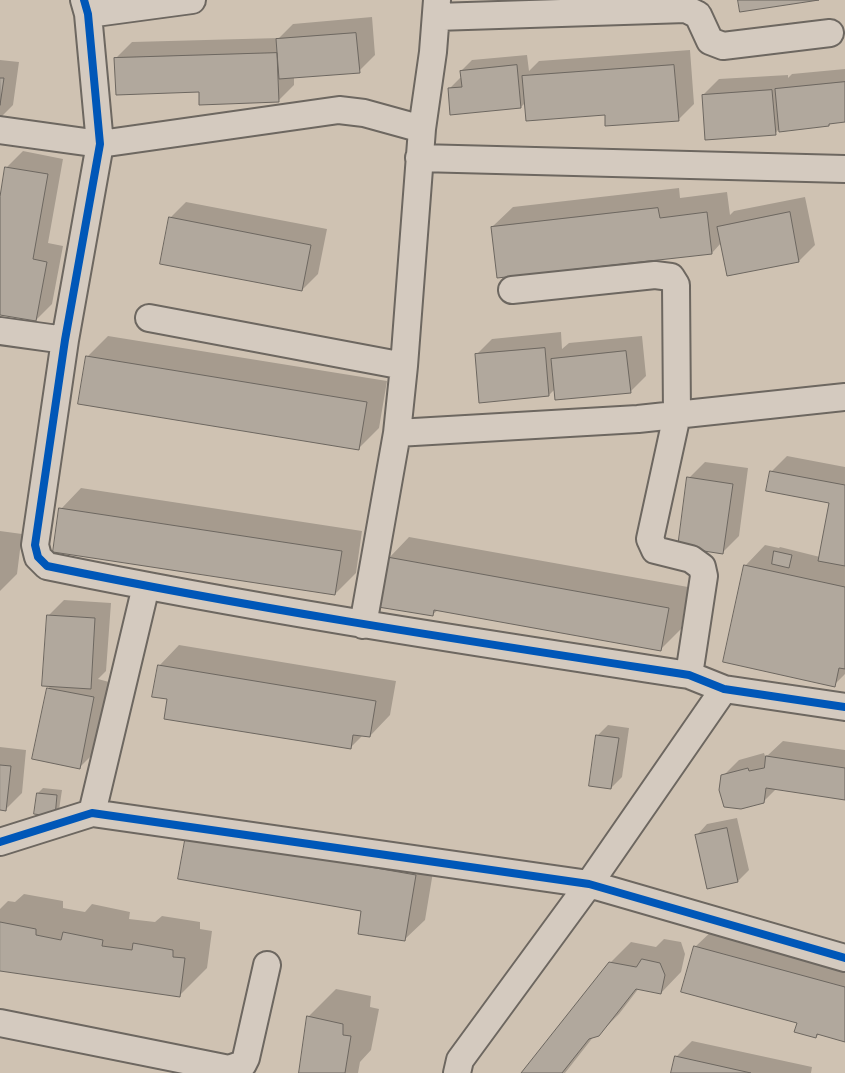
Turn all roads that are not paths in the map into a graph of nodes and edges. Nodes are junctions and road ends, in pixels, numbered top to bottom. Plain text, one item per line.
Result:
1 (192, 0) edge
2 (86, 7) edge
3 (437, 8) edge
4 (830, 33) dead end
5 (422, 129) junction
6 (0, 130) edge
7 (100, 144) junction
8 (419, 158) junction
9 (845, 169) edge
10 (512, 290) dead end
11 (149, 318) dead end
12 (0, 330) edge
13 (65, 340) junction
14 (404, 366) junction
15 (845, 397) edge
16 (677, 414) junction
17 (396, 432) junction
18 (146, 586) junction
19 (363, 625) junction
20 (689, 674) junction
21 (724, 689) junction
22 (845, 707) edge
23 (92, 813) junction
24 (0, 842) edge
25 (589, 884) junction
26 (845, 958) edge
27 (267, 965) dead end
28 (0, 1022) edge
29 (457, 1073) edge

1 - 2 street
2 - 7 street
3 - 4 street
3 - 5 street
5 - 7 street
5 - 8 street
6 - 7 street
7 - 13 street
8 - 9 street
8 - 14 street
10 - 16 street
11 - 14 street
12 - 13 street
13 - 18 street
14 - 17 street
15 - 16 street
16 - 17 street
16 - 20 street
17 - 19 street
18 - 19 street
18 - 23 street
19 - 20 street
20 - 21 street
21 - 22 street
21 - 25 street
23 - 24 street
23 - 25 street
25 - 26 street
25 - 29 street
27 - 28 street

